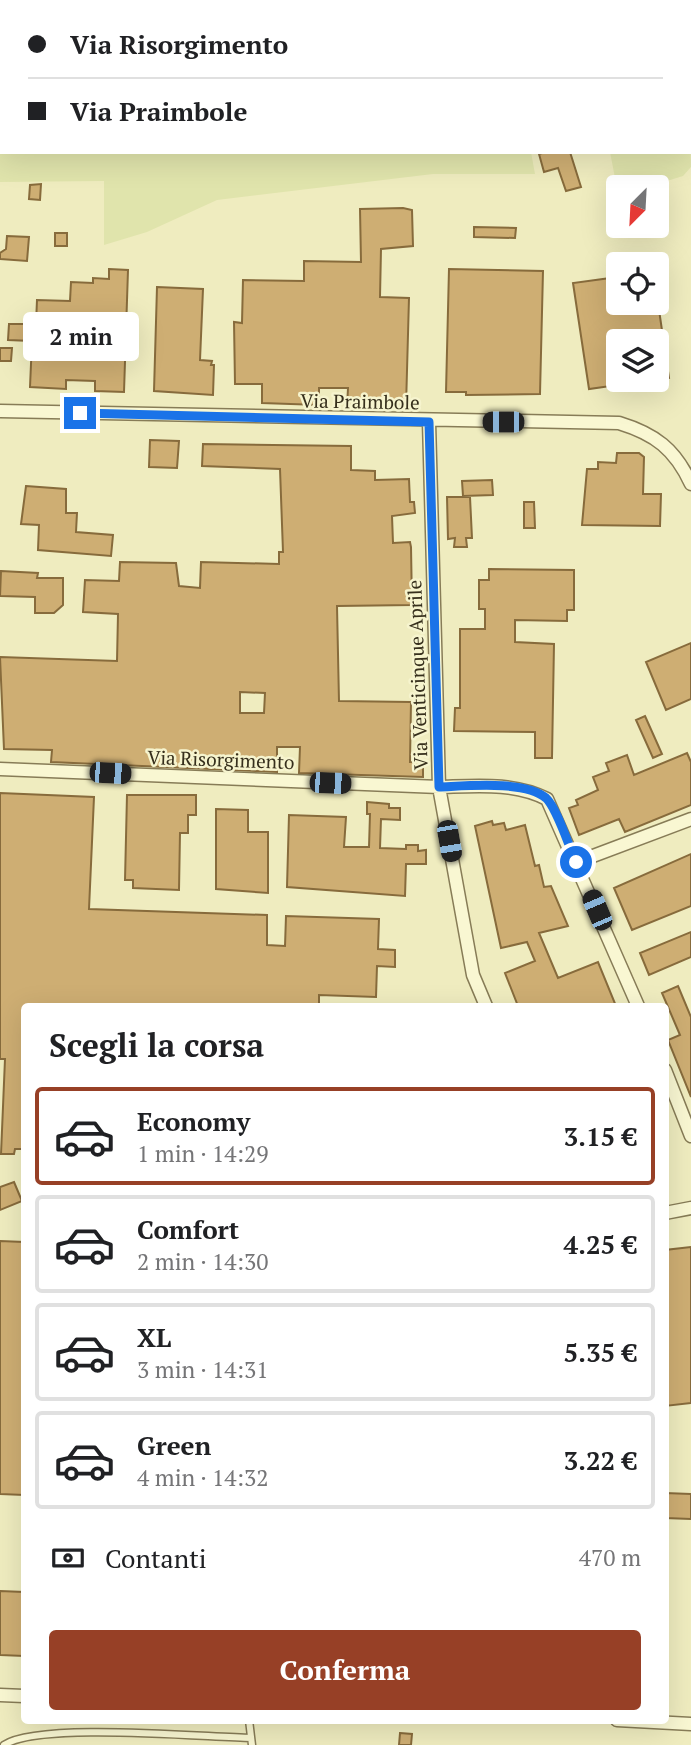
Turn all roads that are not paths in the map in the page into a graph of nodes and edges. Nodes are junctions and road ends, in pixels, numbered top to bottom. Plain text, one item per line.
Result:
1 (0, 411) edge
2 (429, 422) junction
3 (691, 484) edge
4 (0, 769) edge
5 (439, 787) junction
6 (691, 818) edge
7 (576, 862) junction
8 (485, 1003) edge
9 (637, 1003) edge
10 (669, 1080) edge
11 (691, 1136) edge
12 (691, 1208) edge
13 (669, 1212) edge
14 (0, 1695) edge
15 (21, 1696) edge
16 (669, 1723) edge
17 (249, 1724) edge
18 (691, 1724) edge
19 (251, 1742) edge
20 (4, 1745) edge

1 - 2 street, Via Praimbole
2 - 3 street, Via Praimbole
2 - 5 street, Via Venticinque Aprile
4 - 5 street, Via Risorgimento
5 - 7 street, Via Risorgimento
5 - 8 street, Via Venticinque Aprile
6 - 7 street
7 - 9 street, Via Risorgimento
10 - 11 street
12 - 13 street
14 - 15 street
16 - 18 street
17 - 19 lane
19 - 20 lane

